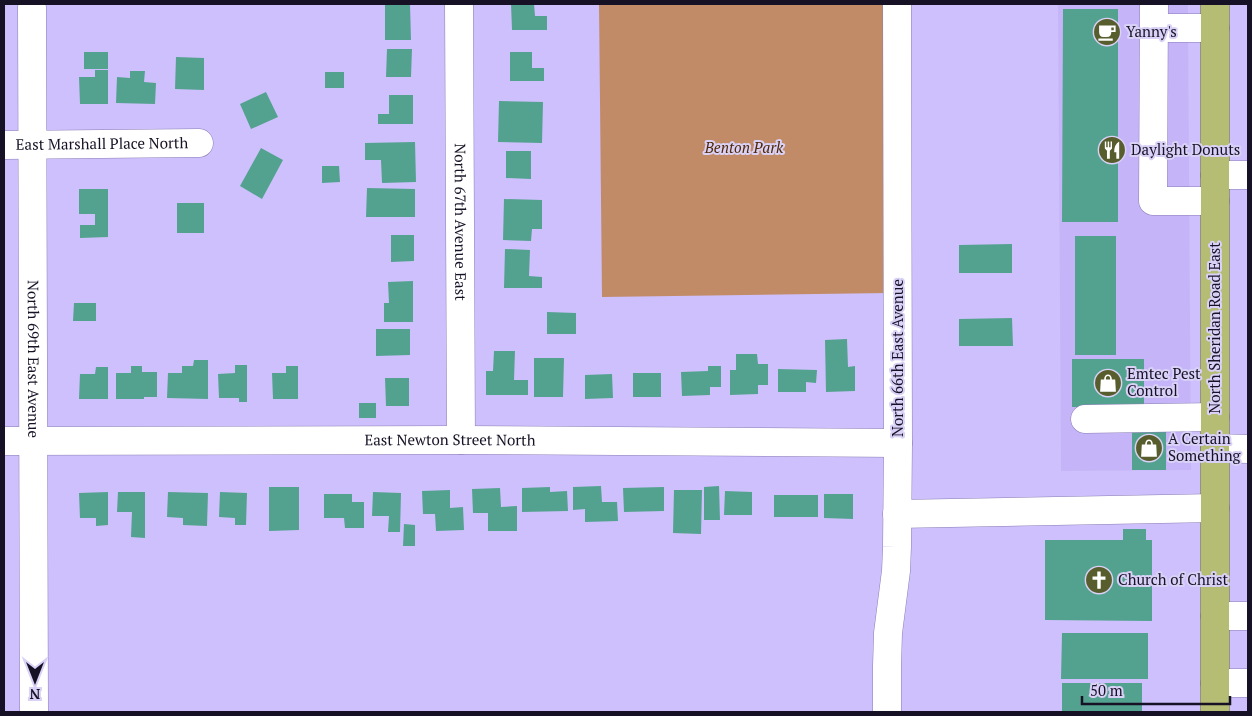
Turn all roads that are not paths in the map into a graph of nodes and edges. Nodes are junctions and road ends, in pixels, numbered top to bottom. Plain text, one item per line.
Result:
1 (459, 4) edge
2 (897, 4) edge
3 (32, 7) dead end
4 (1154, 16) edge
5 (1215, 16) edge
6 (199, 143) dead end
7 (4, 145) edge
8 (33, 145) junction
9 (1248, 175) edge
10 (1215, 188) junction
11 (1215, 417) junction
12 (1085, 419) dead end
13 (461, 440) junction
14 (4, 441) edge
15 (34, 441) junction
16 (898, 443) junction
17 (1215, 448) junction
18 (1248, 449) edge
19 (1215, 508) junction
20 (898, 514) junction
21 (1215, 616) junction
22 (1248, 616) edge
23 (1215, 683) junction
24 (1248, 683) edge
25 (34, 712) edge
26 (887, 712) edge
27 (1215, 712) edge

1 - 13 street, North 67th Avenue East
2 - 16 street, North 66th East Avenue
3 - 8 street, North 69th East Avenue
4 - 5 street
4 - 10 street
5 - 10 main road, North Sheridan Road East
6 - 8 street, East Marshall Place North
7 - 8 street, East Marshall Place North
8 - 15 street, North 69th East Avenue
9 - 10 street
10 - 11 main road, North Sheridan Road East
11 - 12 street
11 - 17 main road, North Sheridan Road East
13 - 15 street, East Newton Street North
13 - 16 street, East Newton Street North
14 - 15 street, East Newton Street North
15 - 25 street, North 69th East Avenue
16 - 20 street, North 66th East Avenue
17 - 18 street
17 - 19 main road, North Sheridan Road East
19 - 20 street
19 - 21 main road, North Sheridan Road East
20 - 26 street, North 66th East Avenue
21 - 22 street
21 - 23 main road, North Sheridan Road East
23 - 24 street
23 - 27 main road, North Sheridan Road East

